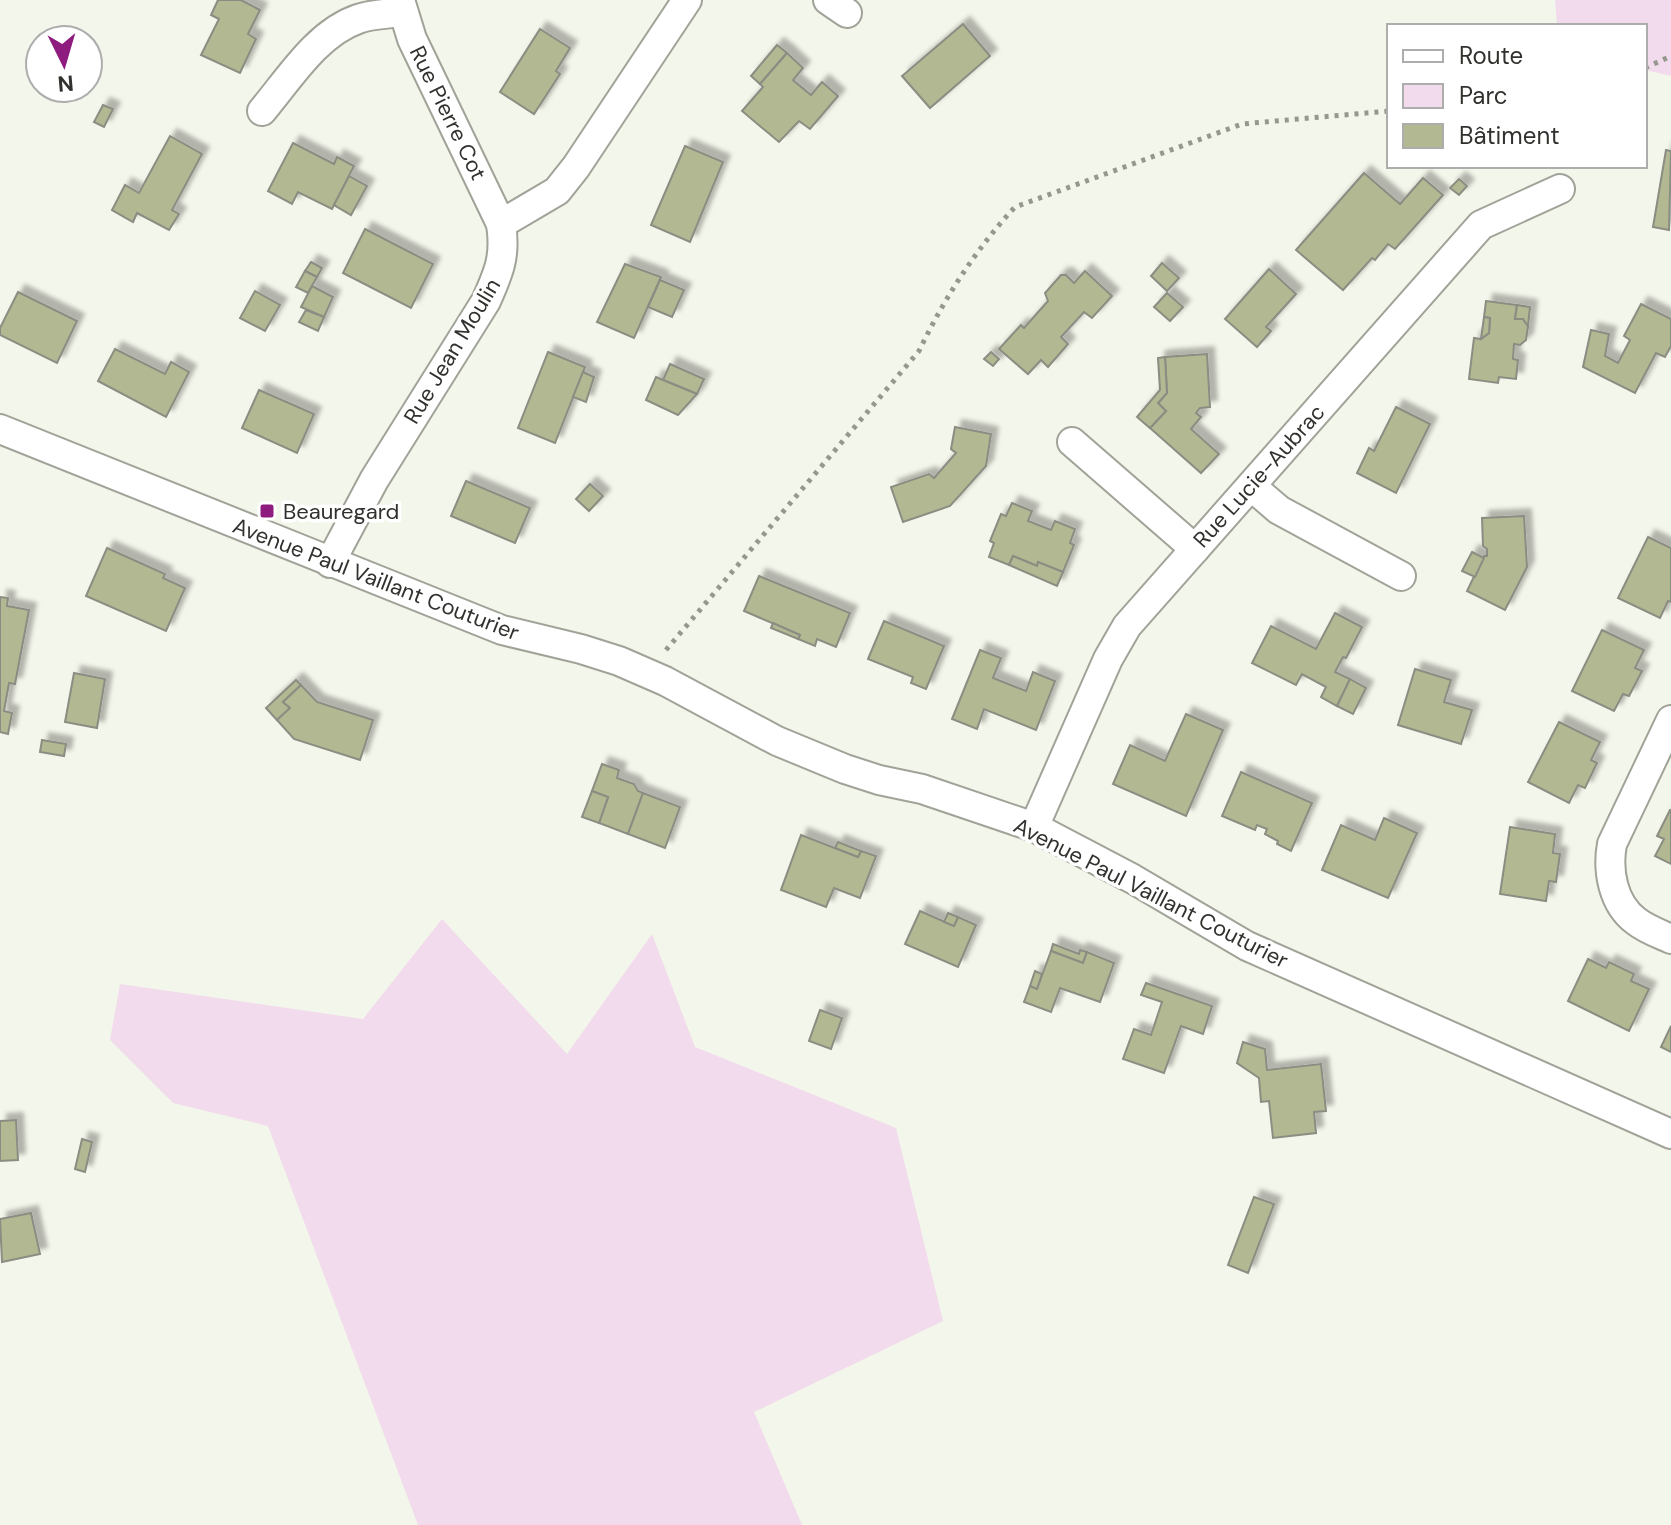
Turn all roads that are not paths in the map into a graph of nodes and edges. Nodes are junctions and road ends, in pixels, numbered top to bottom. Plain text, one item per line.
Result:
1 (687, 0) edge
2 (401, 6) edge
3 (262, 111) dead end
4 (1560, 189) dead end
5 (501, 224) junction
6 (0, 429) edge
7 (1072, 442) dead end
8 (1251, 486) junction
9 (1195, 549) junction
10 (330, 563) junction
11 (1401, 576) dead end
12 (1671, 720) edge
13 (1034, 827) junction
14 (1671, 939) edge
15 (1671, 1134) edge

1 - 5 street
2 - 3 street
2 - 5 street, Rue Pierre Cot
4 - 8 street, Rue Lucie-Aubrac
5 - 10 street, Rue Jean Moulin
6 - 10 street, Avenue Paul Vaillant Couturier
7 - 9 street
8 - 9 street, Rue Lucie-Aubrac
8 - 11 street
9 - 13 street, Rue Lucie-Aubrac
10 - 13 street, Avenue Paul Vaillant Couturier
12 - 14 street
13 - 15 street, Avenue Paul Vaillant Couturier

